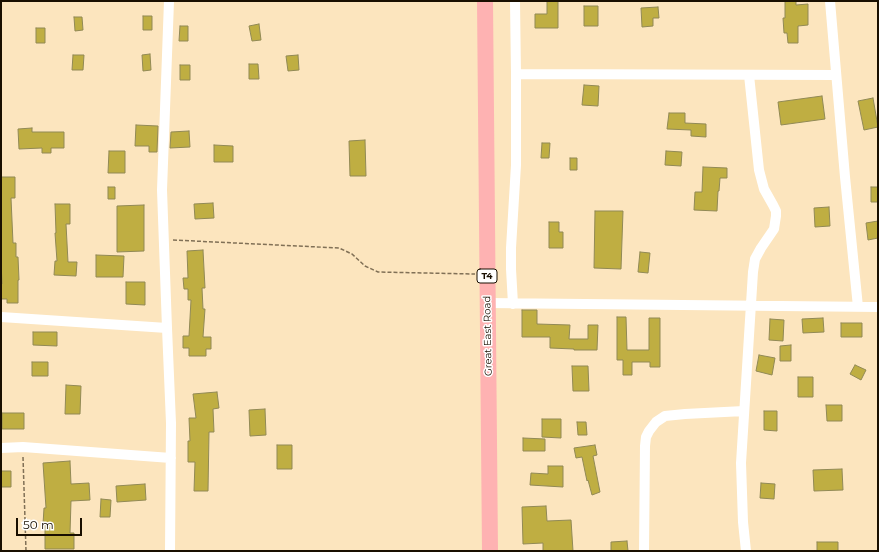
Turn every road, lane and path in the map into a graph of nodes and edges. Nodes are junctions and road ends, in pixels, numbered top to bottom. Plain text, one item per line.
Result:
1 (169, 1) edge
2 (485, 1) edge
3 (515, 1) edge
4 (830, 1) edge
5 (516, 74) junction
6 (749, 75) junction
7 (836, 75) junction
8 (164, 240) junction
9 (487, 275) junction
10 (487, 303) junction
11 (514, 304) junction
12 (751, 306) junction
13 (858, 307) junction
14 (878, 307) edge
15 (1, 318) edge
16 (167, 328) junction
17 (744, 411) junction
18 (23, 447) junction
19 (1, 448) edge
20 (171, 458) junction
21 (26, 551) edge
22 (170, 551) edge
23 (490, 551) edge
24 (644, 551) edge
25 (746, 551) edge

1 - 8 street
2 - 9 highway, Great East Road / T4
3 - 5 street
4 - 7 street
5 - 6 street
5 - 11 street
6 - 7 street
6 - 12 street
7 - 13 street
8 - 9 path
8 - 16 street
9 - 10 highway, Great East Road / T4
10 - 11 street
10 - 23 highway, Great East Road / T4
11 - 12 street
12 - 13 street
12 - 17 street
13 - 14 street
15 - 16 street
16 - 20 street
17 - 24 street
17 - 25 street
18 - 19 street
18 - 20 street
18 - 21 path
20 - 22 street

